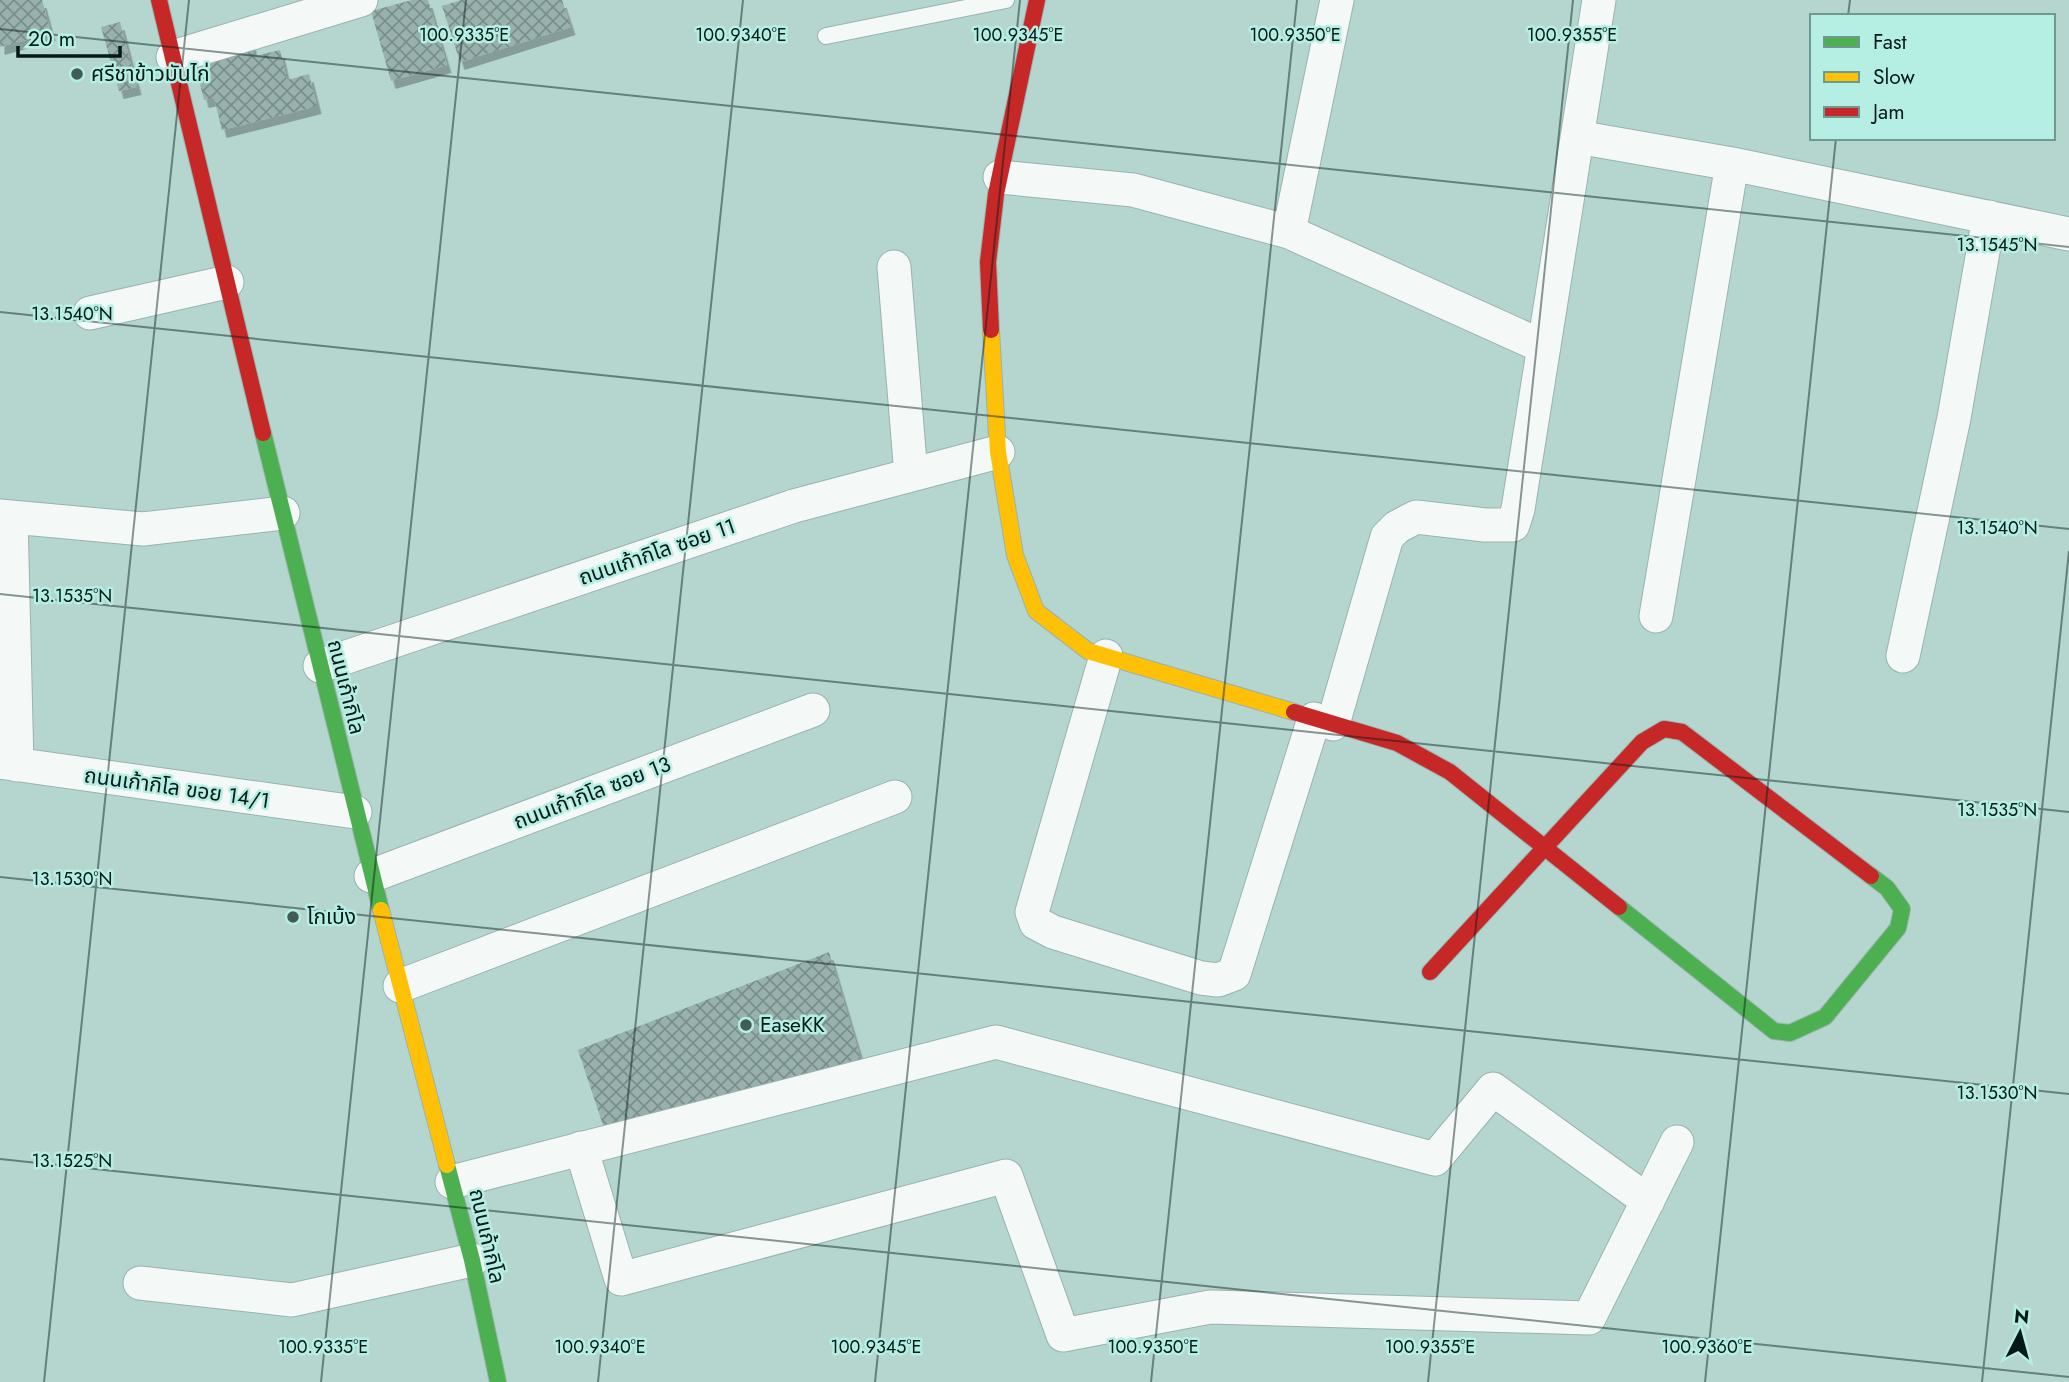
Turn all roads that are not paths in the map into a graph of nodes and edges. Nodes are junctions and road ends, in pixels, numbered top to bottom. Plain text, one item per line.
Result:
1 (159, 0) edge
2 (361, 0) edge
3 (1006, 0) edge
4 (1037, 0) edge
5 (1337, 0) edge
6 (1599, 0) edge
7 (826, 36) dead end
8 (173, 57) junction
9 (1577, 137) junction
10 (1732, 164) junction
11 (1000, 177) junction
12 (1989, 217) junction
13 (1289, 232) junction
14 (2069, 234) edge
15 (894, 267) dead end
16 (227, 282) junction
17 (90, 313) dead end
18 (1544, 346) junction
19 (998, 452) junction
20 (911, 475) junction
21 (283, 513) junction
22 (5, 517) edge
23 (1656, 616) dead end
24 (1106, 656) junction
25 (1903, 656) dead end
26 (320, 666) junction
27 (813, 710) dead end
28 (1323, 722) junction
29 (9, 764) edge
30 (895, 797) dead end
31 (355, 812) junction
32 (1543, 847) junction
33 (371, 876) junction
34 (1430, 972) dead end
35 (400, 985) junction
36 (1678, 1142) dead end
37 (581, 1148) junction
38 (452, 1182) junction
39 (1648, 1201) junction
40 (472, 1260) junction
41 (140, 1283) dead end
42 (498, 1382) edge

1 - 8 street, ถนนเก้ากิโล
2 - 8 street
3 - 7 lane
4 - 11 street
5 - 13 street
6 - 9 street
8 - 16 street, ถนนเก้ากิโล
9 - 10 street
9 - 18 street
10 - 12 street
10 - 23 street
11 - 13 street
11 - 19 street
12 - 14 street
12 - 25 street
13 - 18 street
15 - 20 street
16 - 17 street
16 - 21 street, ถนนเก้ากิโล
18 - 28 street
19 - 20 street, ถนนเก้ากิโล ซอย 11
19 - 24 street
20 - 26 street, ถนนเก้ากิโล ซอย 11
21 - 22 street
21 - 26 street, ถนนเก้ากิโล
22 - 29 street
24 - 28 street
24 - 28 street
26 - 31 street, ถนนเก้ากิโล
27 - 33 street, ถนนเก้ากิโล ซอย 13
28 - 32 street
29 - 31 street, ถนนเก้ากิโล ขอย 14/1
30 - 35 street
31 - 33 street, ถนนเก้ากิโล
32 - 32 street
32 - 34 street
33 - 35 street, ถนนเก้ากิโล
35 - 38 street, ถนนเก้ากิโล
36 - 39 street
37 - 38 street
37 - 39 street
37 - 39 street
38 - 40 street, ถนนเก้ากิโล
40 - 41 street
40 - 42 street, ถนนเก้ากิโล

